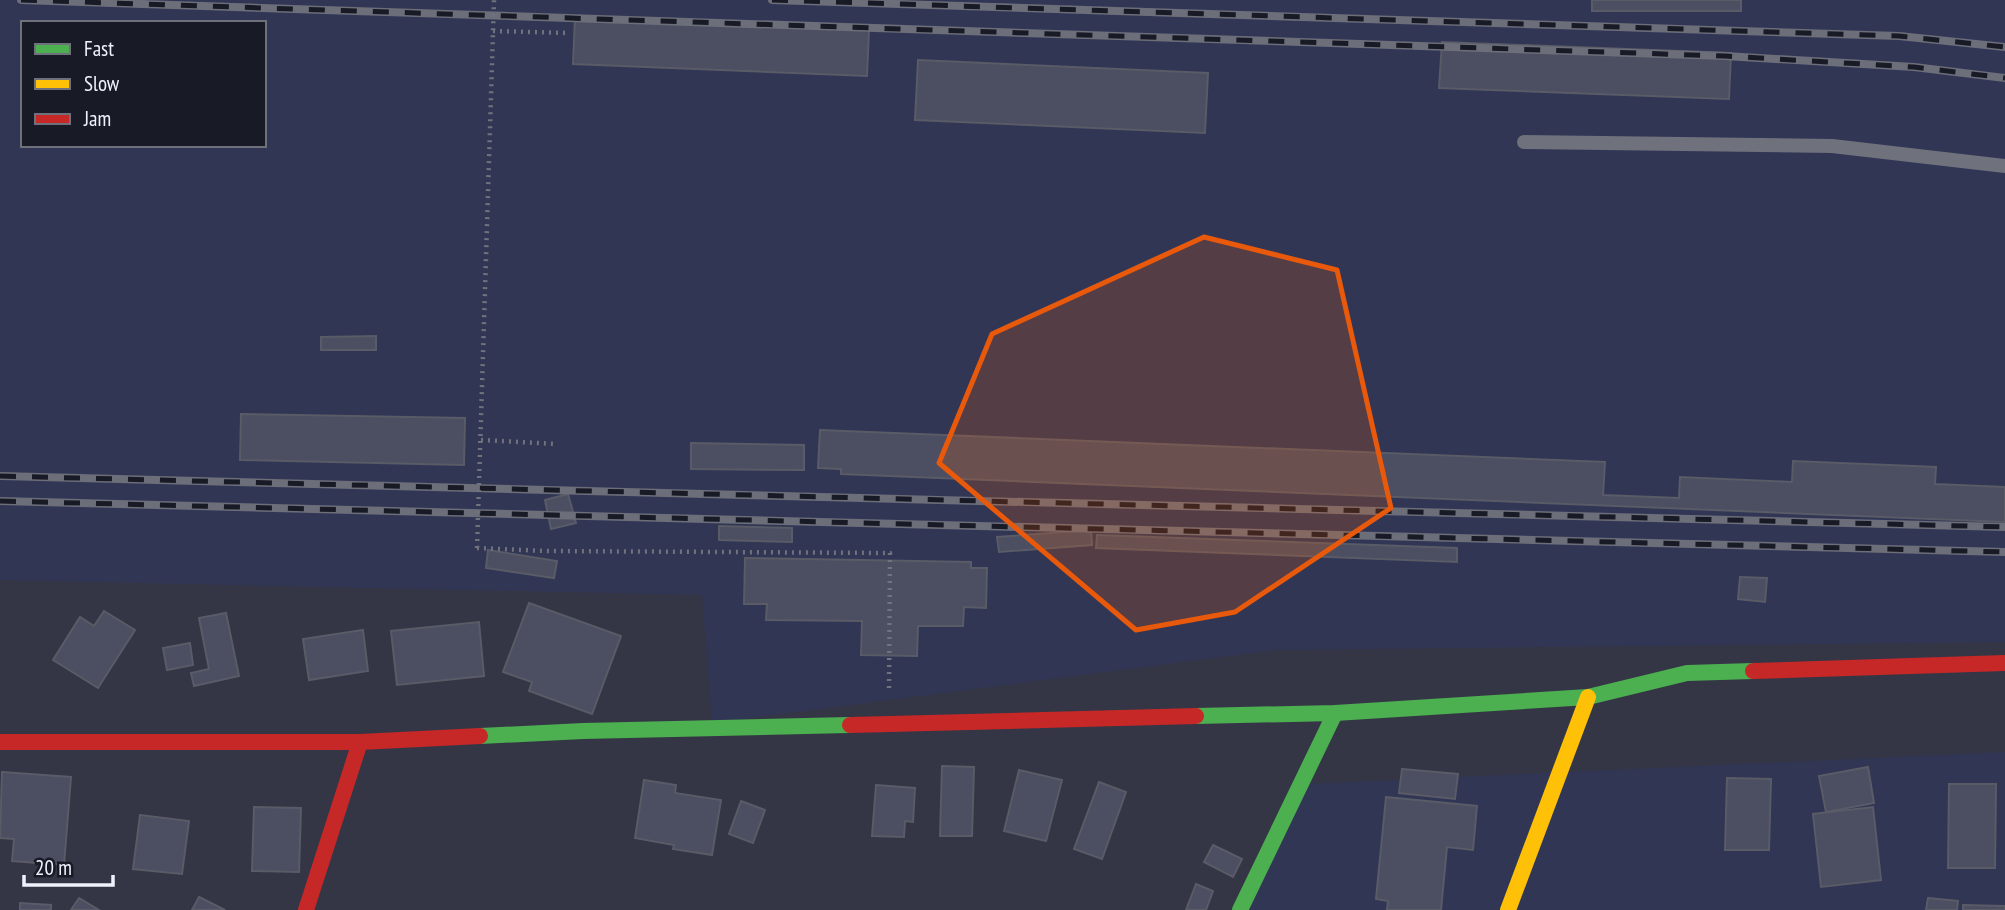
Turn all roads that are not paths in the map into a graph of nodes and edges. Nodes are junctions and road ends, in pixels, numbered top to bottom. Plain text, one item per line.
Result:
1 (1524, 142) dead end
2 (2005, 166) edge
3 (2005, 663) edge
4 (1588, 697) junction
5 (1335, 713) junction
6 (0, 742) edge
7 (360, 742) junction
8 (306, 910) edge
9 (1240, 910) edge
10 (1508, 910) edge

1 - 2 lane
3 - 4 main road
4 - 5 main road
4 - 10 main road
5 - 7 main road
5 - 9 main road
6 - 7 main road
7 - 8 main road

